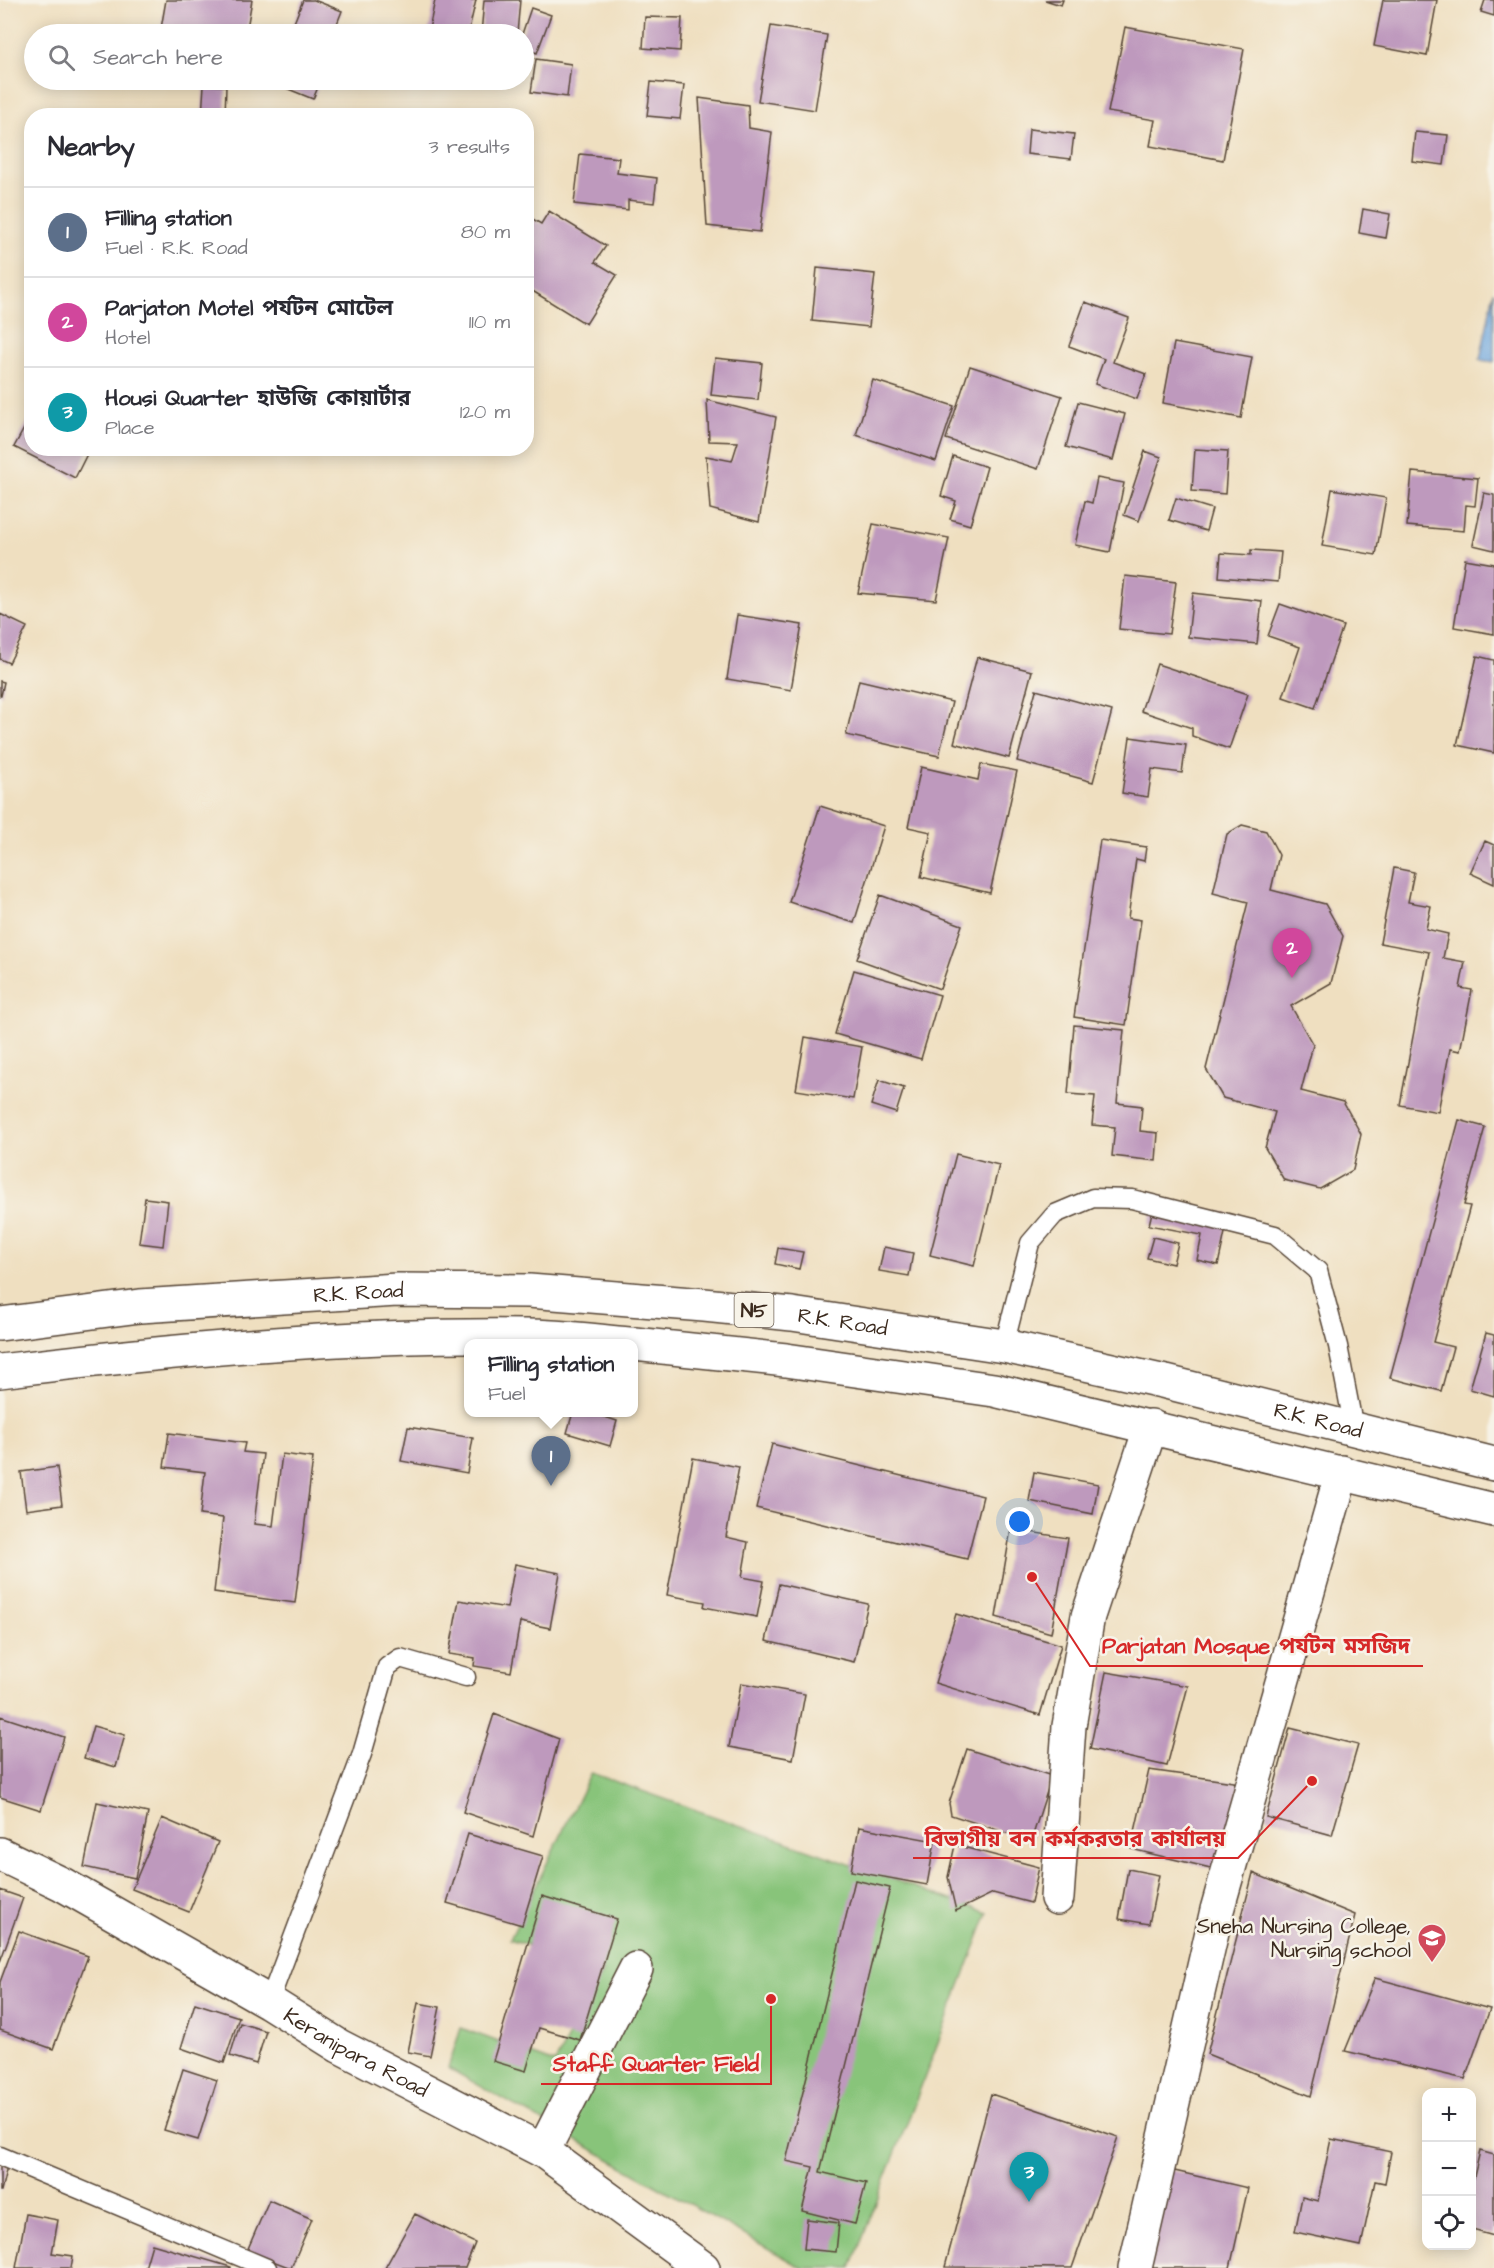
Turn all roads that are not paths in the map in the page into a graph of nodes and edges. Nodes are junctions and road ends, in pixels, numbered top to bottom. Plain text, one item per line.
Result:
1 (0, 1324) edge
2 (565, 1339) edge
3 (638, 1344) edge
4 (1004, 1346) junction
5 (0, 1371) edge
6 (1151, 1426) junction
7 (1354, 1428) junction
8 (1494, 1464) edge
9 (1342, 1472) junction
10 (1494, 1510) edge
11 (466, 1677) dead end
12 (0, 1854) edge
13 (1058, 1899) dead end
14 (636, 1970) dead end
15 (269, 2002) junction
16 (543, 2151) junction
17 (0, 2156) edge
18 (668, 2258) edge
19 (267, 2268) edge
20 (703, 2268) edge
21 (1135, 2268) edge

1 - 4 main road, R.K. Road / N5
2 - 5 main road
3 - 6 main road, N5
4 - 7 main road, R.K. Road / N5
4 - 7 lane
6 - 9 main road, N5
6 - 13 main road
7 - 8 main road, R.K. Road / N5
9 - 10 main road, N5
9 - 21 main road
11 - 15 lane
12 - 15 main road, Keranipara Road
14 - 16 main road
15 - 16 main road, Keranipara Road
16 - 18 main road, Keranipara Road
17 - 19 lane
18 - 20 main road, Keranipara Road

